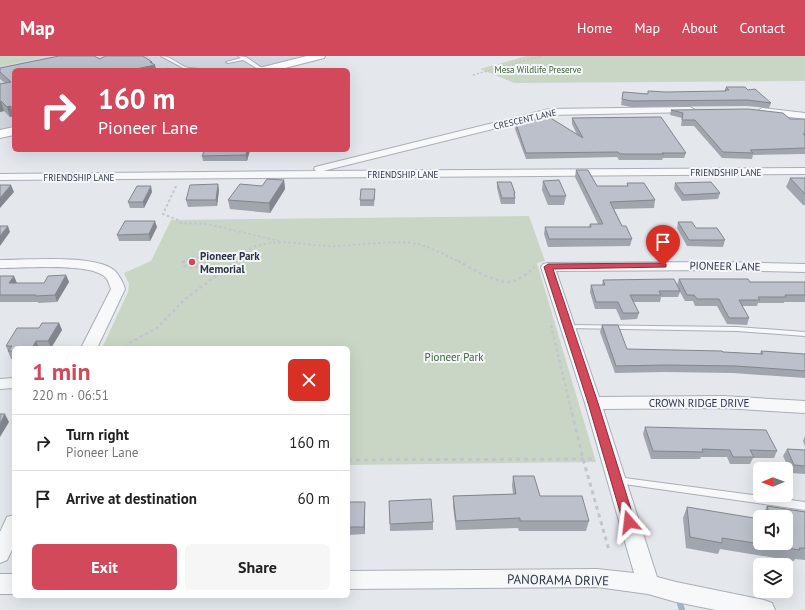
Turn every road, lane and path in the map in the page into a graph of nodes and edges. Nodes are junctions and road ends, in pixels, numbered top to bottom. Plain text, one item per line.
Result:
1 (148, 56) edge
2 (176, 56) edge
3 (240, 56) edge
4 (320, 56) edge
5 (541, 56) edge
6 (141, 57) edge
7 (165, 57) edge
8 (245, 58) junction
9 (228, 62) dead end
10 (186, 68) edge
11 (260, 68) edge
12 (271, 68) edge
13 (473, 75) dead end
14 (698, 110) edge
15 (751, 110) edge
16 (805, 116) edge
17 (12, 131) edge
18 (0, 134) edge
19 (805, 171) edge
20 (299, 175) junction
21 (179, 176) junction
22 (0, 177) edge
23 (283, 241) junction
24 (0, 264) edge
25 (203, 264) junction
26 (542, 266) junction
27 (805, 268) edge
28 (221, 273) junction
29 (568, 327) junction
30 (805, 334) edge
31 (90, 346) edge
32 (128, 346) edge
33 (12, 383) edge
34 (0, 384) edge
35 (593, 403) junction
36 (805, 407) edge
37 (610, 458) junction
38 (583, 459) junction
39 (350, 460) edge
40 (616, 480) junction
41 (805, 506) edge
42 (12, 527) edge
43 (609, 550) dead end
44 (0, 554) edge
45 (350, 580) edge
46 (0, 584) edge
47 (12, 584) edge
48 (648, 584) junction
49 (764, 610) edge

1 - 6 path
2 - 7 lane
3 - 8 lane
4 - 12 main road
5 - 13 path
7 - 10 lane
8 - 9 lane
8 - 11 lane
14 - 20 street, CRESCENT LANE
15 - 16 street
17 - 18 main road
19 - 20 street, FRIENDSHIP LANE
20 - 21 street, FRIENDSHIP LANE
21 - 22 street, FRIENDSHIP LANE
21 - 23 path
23 - 26 path
23 - 28 path
24 - 31 street
25 - 25 path
25 - 28 path
26 - 27 street, PIONEER LANE
26 - 29 street
28 - 32 path
29 - 30 lane
29 - 35 street
33 - 34 street
35 - 36 street, CROWN RIDGE DRIVE
35 - 37 street
37 - 38 path
37 - 40 street
38 - 39 path
38 - 43 path
40 - 41 lane
40 - 48 street
42 - 44 street
45 - 48 street, PANORAMA DRIVE
46 - 47 street
48 - 49 street, PANORAMA DRIVE

